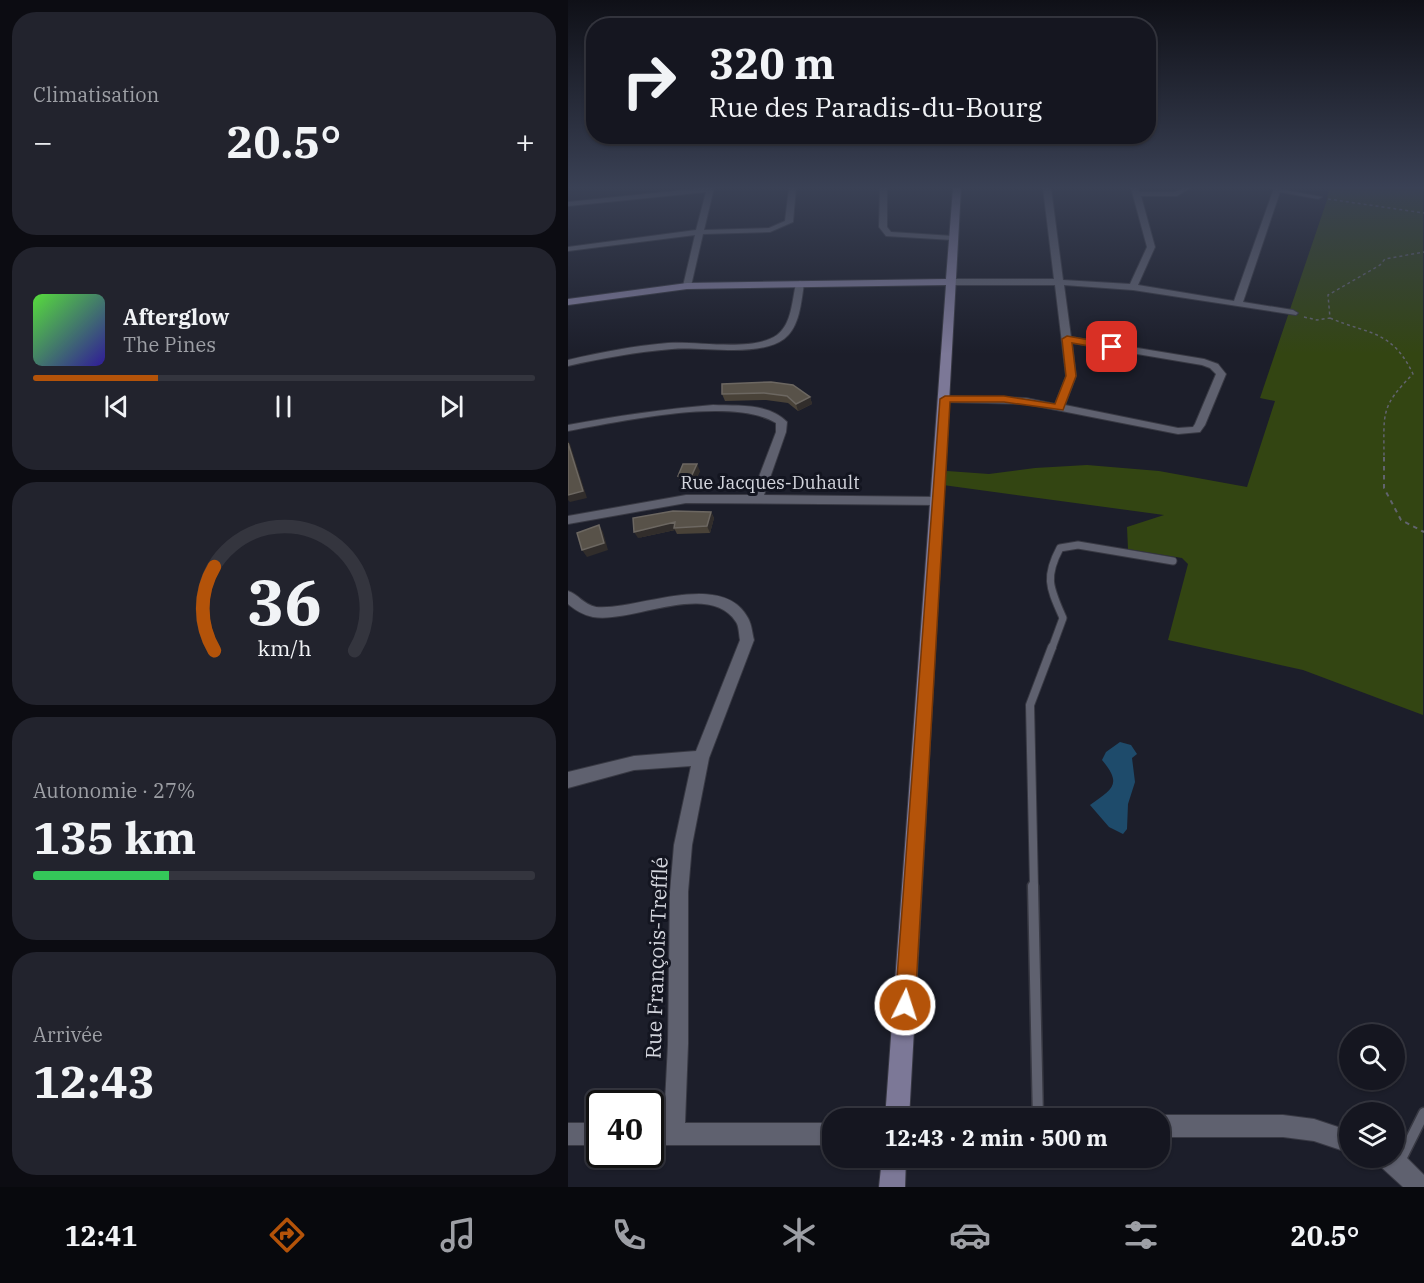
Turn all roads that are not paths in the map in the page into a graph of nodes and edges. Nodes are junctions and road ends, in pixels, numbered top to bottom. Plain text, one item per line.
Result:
1 (612, 243) edge
2 (697, 243) edge
3 (953, 243) edge
4 (1054, 243) edge
5 (1150, 243) edge
6 (1259, 243) edge
7 (568, 249) edge
8 (951, 282) junction
9 (1059, 282) junction
10 (800, 284) junction
11 (687, 286) junction
12 (1133, 287) junction
13 (568, 302) edge
14 (1238, 303) junction
15 (1293, 313) road end
16 (1067, 339) junction
17 (568, 363) edge
18 (945, 399) junction
19 (1059, 408) junction
20 (568, 428) edge
21 (757, 499) junction
22 (938, 501) junction
23 (568, 520) edge
24 (1173, 561) dead end
25 (568, 596) edge
26 (701, 758) junction
27 (568, 780) edge
28 (898, 1108) edge
29 (1038, 1108) edge
30 (1423, 1113) edge
31 (1170, 1126) edge
32 (568, 1134) edge
33 (586, 1134) edge
34 (822, 1134) edge
35 (664, 1135) edge
36 (674, 1135) junction
37 (1339, 1138) edge
38 (1405, 1142) edge
39 (894, 1168) edge
40 (1399, 1168) edge
41 (892, 1187) edge
42 (1419, 1187) edge

1 - 7 street
2 - 11 street
3 - 8 street
4 - 9 street
5 - 12 street
6 - 14 street
8 - 9 street
8 - 10 street
8 - 18 street
9 - 12 street
9 - 16 street
10 - 11 street
10 - 17 street
11 - 13 street
12 - 14 street
14 - 15 street
16 - 19 street
16 - 19 street
18 - 19 street
18 - 22 street
20 - 21 street
21 - 22 street, Rue Jacques-Duhault
21 - 23 street, Rue Jacques-Duhault
22 - 28 street
24 - 29 lane
25 - 26 street, Rue François-Trefflé
26 - 27 street
26 - 36 street, Rue François-Trefflé
30 - 38 lane
31 - 37 street
32 - 33 street
34 - 36 street
35 - 36 street
39 - 41 street
40 - 42 street

